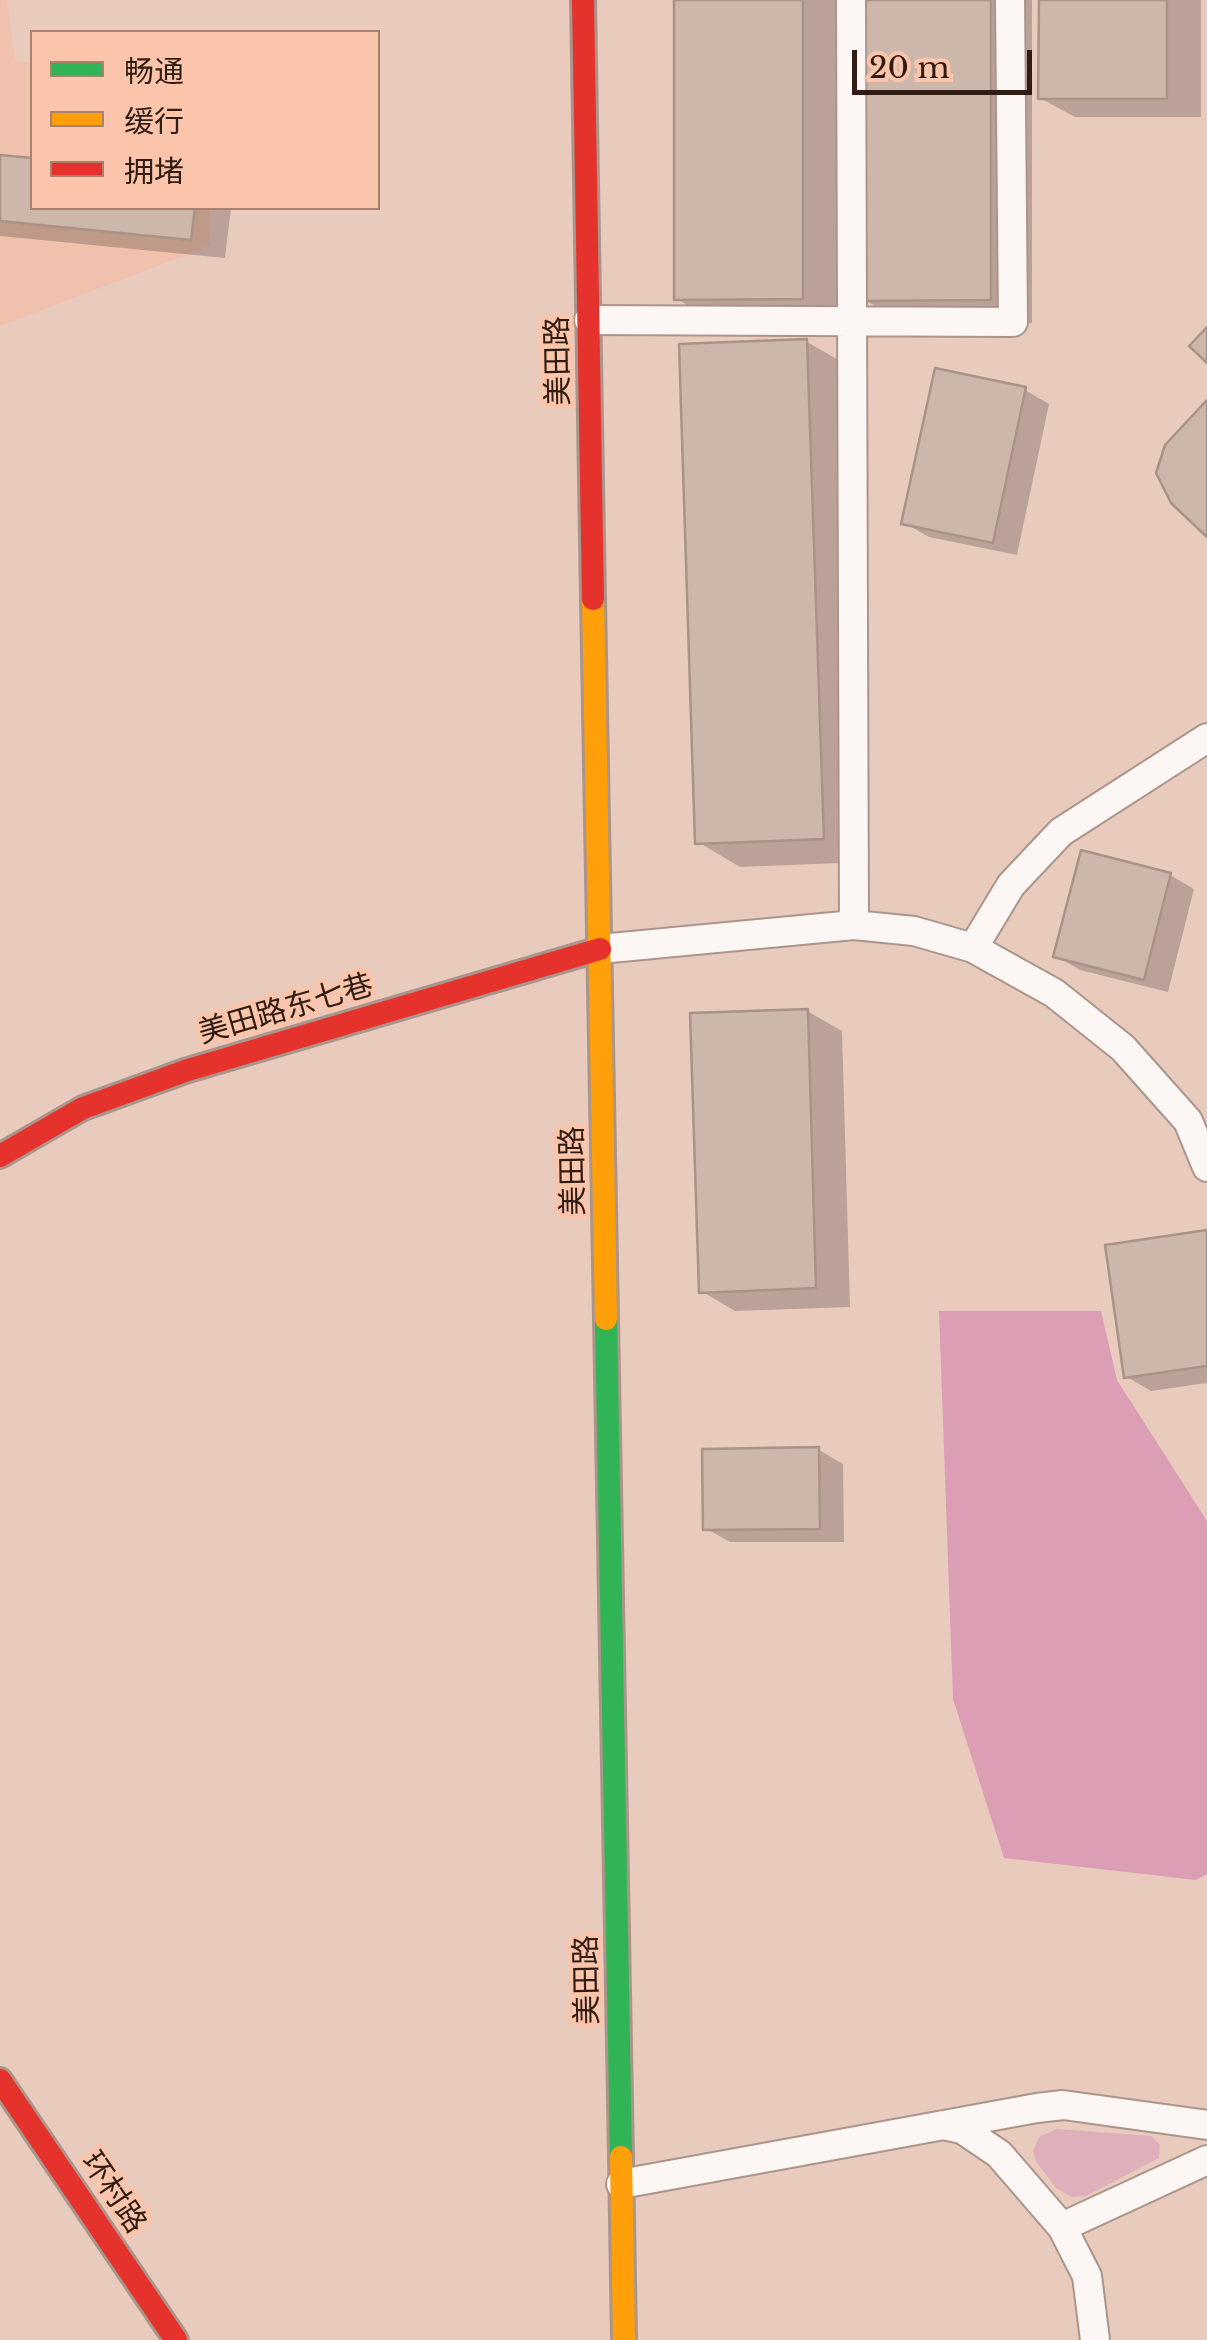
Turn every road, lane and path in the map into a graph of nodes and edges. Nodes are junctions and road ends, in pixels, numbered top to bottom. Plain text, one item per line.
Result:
1 (584, 0) edge
2 (851, 0) edge
3 (1010, 0) edge
4 (589, 320) junction
5 (852, 321) junction
6 (1207, 738) edge
7 (854, 926) junction
8 (973, 948) junction
9 (600, 949) junction
10 (0, 1156) edge
11 (1207, 1167) edge
12 (0, 2080) edge
13 (941, 2125) junction
14 (1207, 2125) edge
15 (1207, 2160) edge
16 (622, 2184) junction
17 (1062, 2227) junction
18 (176, 2340) edge
19 (624, 2340) edge
20 (1096, 2340) edge

1 - 4 street, 美田路
2 - 5 lane
3 - 5 lane
4 - 5 lane
4 - 9 street, 美田路
5 - 7 lane
6 - 8 lane
7 - 8 lane
7 - 9 lane
8 - 11 lane
9 - 10 street, 美田路东七巷
9 - 16 street, 美田路
12 - 18 street, 环村路
13 - 14 lane
13 - 16 lane
13 - 17 lane
15 - 17 lane
16 - 19 street, 美田路
17 - 20 lane

